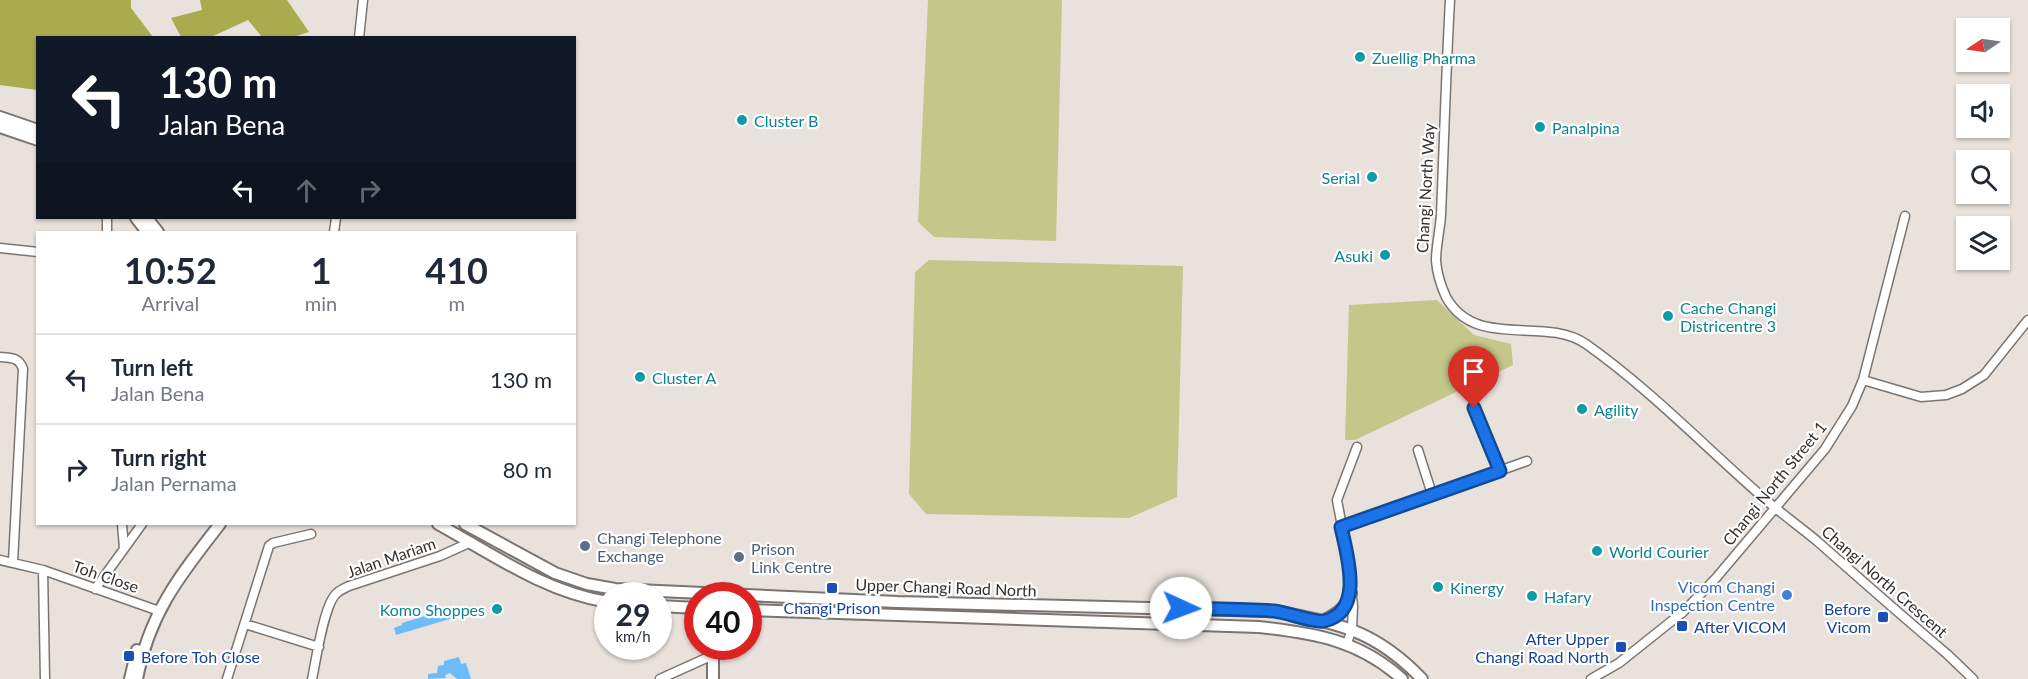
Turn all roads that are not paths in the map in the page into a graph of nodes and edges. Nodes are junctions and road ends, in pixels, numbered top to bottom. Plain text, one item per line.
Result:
1 (363, 0) edge
2 (1450, 0) edge
3 (359, 36) edge
4 (0, 117) edge
5 (0, 127) edge
6 (36, 129) edge
7 (36, 139) edge
8 (1905, 216) dead end
9 (137, 219) edge
10 (148, 219) edge
11 (146, 231) edge
12 (157, 231) edge
13 (0, 248) edge
14 (36, 252) edge
15 (2028, 320) edge
16 (0, 357) edge
17 (1863, 380) junction
18 (1474, 408) dead end
19 (1356, 447) dead end
20 (1418, 450) dead end
21 (1527, 462) dead end
22 (1500, 471) junction
23 (1432, 494) junction
24 (1775, 507) junction
25 (122, 525) edge
26 (141, 525) edge
27 (210, 525) edge
28 (219, 525) edge
29 (440, 525) edge
30 (467, 525) edge
31 (1341, 527) junction
32 (311, 534) dead end
33 (471, 542) junction
34 (124, 548) junction
35 (0, 560) edge
36 (13, 562) junction
37 (43, 570) junction
38 (95, 589) junction
39 (684, 593) edge
40 (1351, 593) junction
41 (762, 596) edge
42 (594, 600) edge
43 (1021, 604) junction
44 (155, 610) junction
45 (762, 611) edge
46 (1029, 621) junction
47 (1323, 621) junction
48 (245, 624) junction
49 (1352, 629) junction
50 (1347, 643) junction
51 (319, 647) junction
52 (696, 660) edge
53 (713, 660) edge
54 (45, 679) edge
55 (130, 679) edge
56 (138, 679) edge
57 (227, 679) edge
58 (312, 679) edge
59 (660, 679) edge
60 (713, 679) edge
61 (1401, 679) edge
62 (1422, 679) edge
63 (1591, 679) edge
64 (1973, 679) edge

1 - 3 street
2 - 24 street, Changi North Way
4 - 6 street
5 - 7 street
8 - 17 street, Changi North Street 1
9 - 11 street
10 - 12 street
13 - 14 street
15 - 17 street
16 - 36 street
17 - 24 street, Changi North Street 1
18 - 22 street
19 - 31 street
20 - 23 street
21 - 22 street
22 - 23 street
23 - 31 street
24 - 63 street, Changi North Street 1
24 - 64 street, Changi North Crescent
25 - 34 street
26 - 34 street
27 - 44 street
28 - 44 street
29 - 33 street
30 - 39 street, Upper Changi Road North
31 - 40 street
32 - 48 street
33 - 42 street
33 - 51 street, Jalan Mariam
34 - 38 street
35 - 36 street, Toh Close
36 - 37 street, Toh Close
37 - 38 street, Toh Close
37 - 54 street
38 - 44 street, Toh Close
40 - 47 street
40 - 49 street
41 - 43 street, Upper Changi Road North
43 - 46 street
43 - 47 street, Upper Changi Road North
44 - 55 street
44 - 56 street
45 - 46 street, Upper Changi Road North
46 - 50 street, Upper Changi Road North
47 - 49 street, Upper Changi Road North
48 - 51 street
48 - 57 street
49 - 50 street
49 - 62 street, Upper Changi Road North
50 - 61 street, Upper Changi Road North
51 - 58 street, Jalan Mariam
52 - 59 street
53 - 60 street

